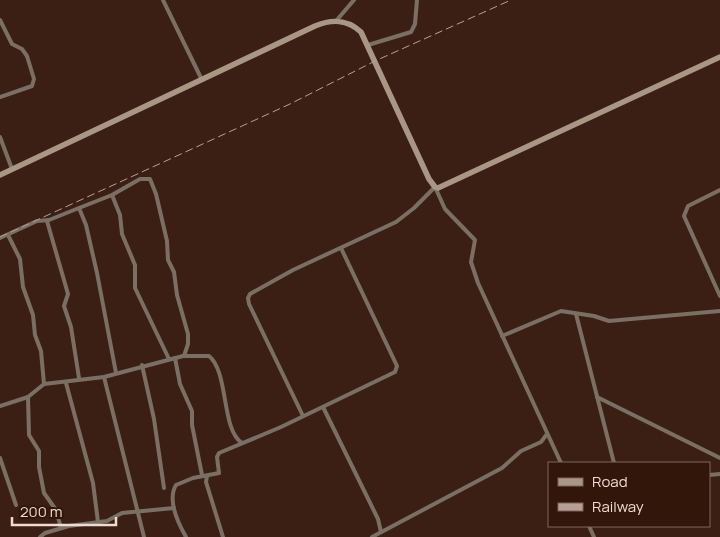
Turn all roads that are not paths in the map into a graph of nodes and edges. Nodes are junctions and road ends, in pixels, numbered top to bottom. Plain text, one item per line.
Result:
1 (163, 0) edge
2 (354, 0) edge
3 (417, 0) edge
4 (0, 20) edge
5 (336, 21) junction
6 (368, 45) junction
7 (720, 57) edge
8 (202, 80) junction
9 (0, 96) edge
10 (0, 137) edge
11 (12, 169) junction
12 (0, 175) edge
13 (435, 187) junction
14 (720, 190) edge
15 (112, 195) junction
16 (79, 208) junction
17 (47, 220) junction
18 (8, 234) junction
19 (0, 238) edge
20 (341, 248) junction
21 (720, 296) edge
22 (720, 312) edge
23 (576, 314) junction
24 (502, 336) junction
25 (183, 356) junction
26 (175, 358) junction
27 (169, 359) junction
28 (142, 366) junction
29 (116, 373) junction
30 (104, 376) junction
31 (79, 378) junction
32 (66, 383) junction
33 (44, 384) junction
34 (598, 396) junction
35 (28, 397) junction
36 (0, 406) edge
37 (324, 407) junction
38 (302, 416) junction
39 (548, 434) junction
40 (242, 443) junction
41 (0, 458) edge
42 (720, 458) edge
43 (561, 462) edge
44 (614, 462) edge
45 (202, 476) junction
46 (207, 476) junction
47 (164, 488) dead end
48 (16, 505) dead end
49 (174, 508) junction
50 (137, 511) junction
51 (98, 522) junction
52 (61, 528) junction
53 (381, 532) junction
54 (40, 537) edge
55 (144, 537) edge
56 (186, 537) edge
57 (222, 537) edge
58 (372, 537) edge

1 - 8 street
2 - 5 street
3 - 6 street
4 - 9 street
5 - 6 street
5 - 8 street
6 - 13 street
7 - 13 street
8 - 11 street
10 - 11 street
11 - 12 street
13 - 20 street
13 - 24 street
14 - 21 street
15 - 16 street
15 - 25 street
15 - 27 street
16 - 17 street
16 - 29 street
17 - 18 street
17 - 31 street
18 - 19 street
18 - 33 street
20 - 37 street
20 - 38 street
22 - 23 street
23 - 24 street
23 - 34 street
24 - 39 street
25 - 26 street
25 - 40 street
26 - 27 street
26 - 45 street
27 - 28 street
28 - 29 street
28 - 47 street
29 - 30 street
30 - 31 street
30 - 50 street
31 - 32 street
32 - 33 street
32 - 51 street
33 - 35 street
34 - 42 street
34 - 44 street
35 - 36 street
35 - 52 street
37 - 38 street
37 - 53 street
38 - 40 street
39 - 43 street
39 - 53 street
40 - 46 street
41 - 48 street
45 - 46 street
45 - 49 street
46 - 57 street
49 - 50 street
49 - 56 street
50 - 51 street
50 - 55 street
51 - 52 street
52 - 54 street
53 - 58 street

